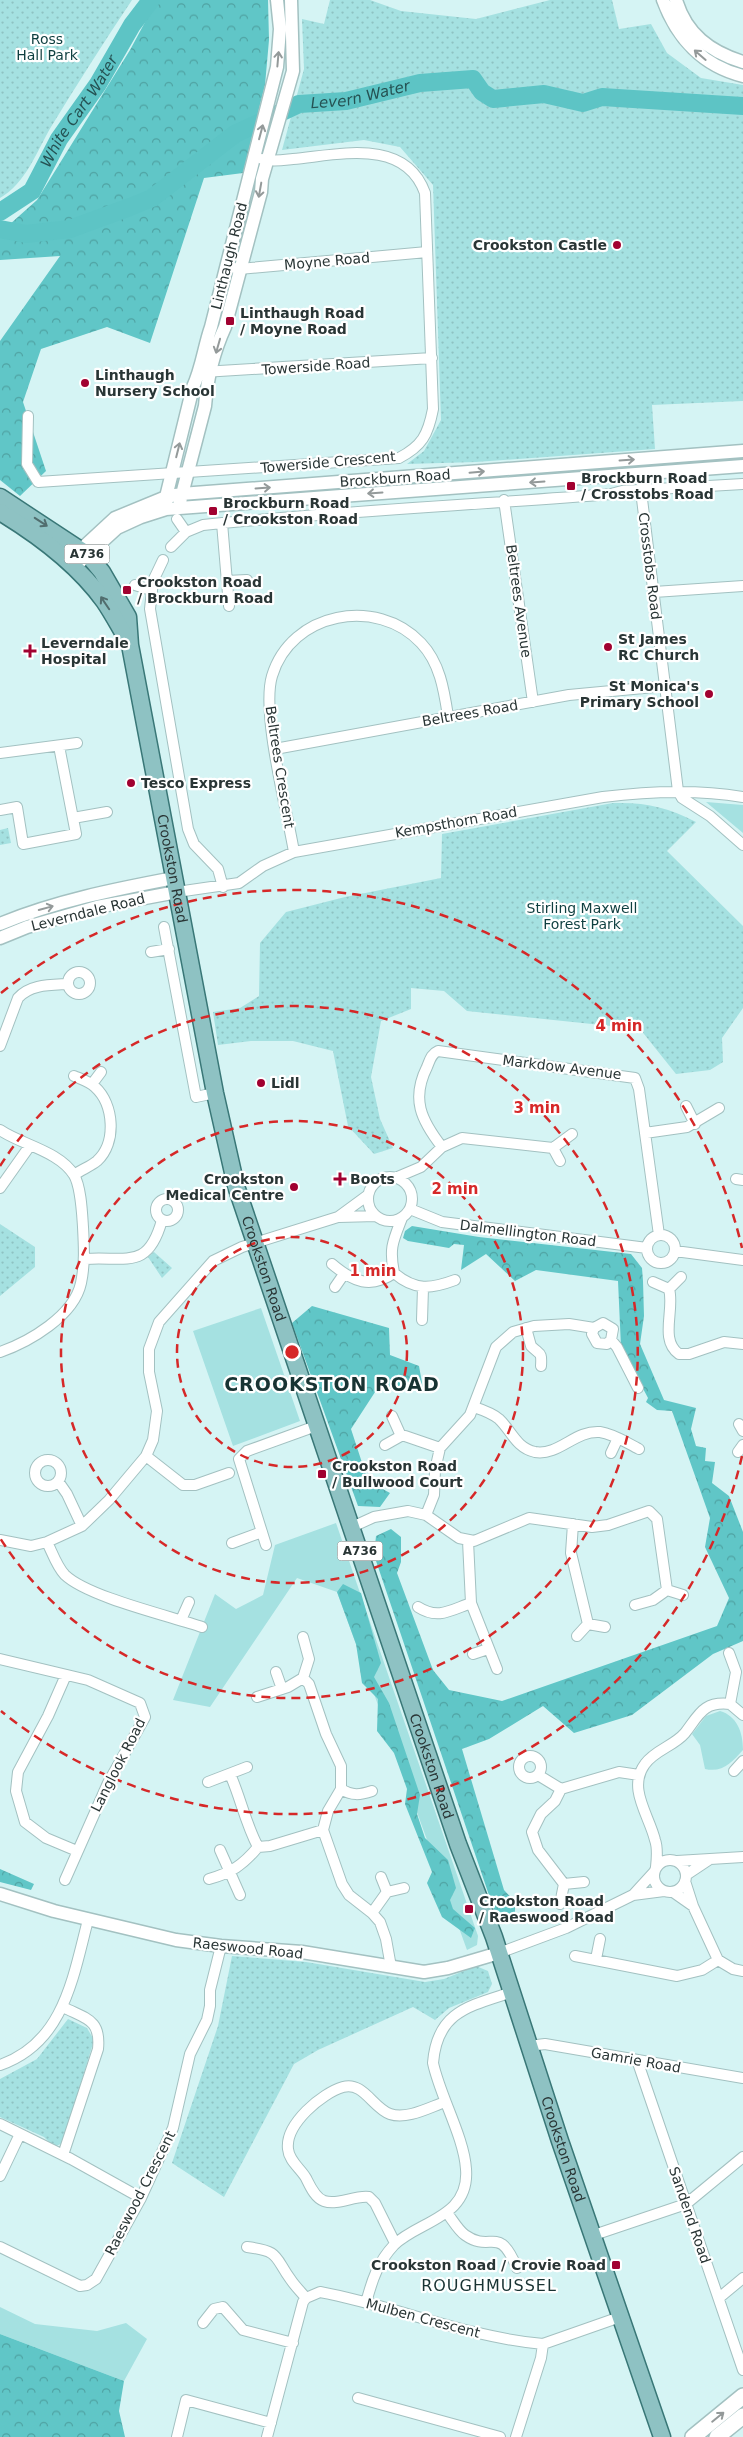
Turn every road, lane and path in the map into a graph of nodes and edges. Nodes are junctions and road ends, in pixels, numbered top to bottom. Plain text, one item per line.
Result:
1 (277, 0) edge
2 (291, 0) edge
3 (663, 0) edge
4 (676, 0) edge
5 (743, 62) edge
6 (743, 76) edge
7 (254, 157) junction
8 (267, 161) junction
9 (427, 252) junction
10 (226, 266) junction
11 (239, 268) junction
12 (432, 358) junction
13 (206, 372) junction
14 (28, 416) dead end
15 (743, 451) edge
16 (570, 465) junction
17 (743, 466) edge
18 (186, 473) junction
19 (172, 474) junction
20 (570, 479) junction
21 (743, 484) edge
22 (641, 491) junction
23 (181, 494) junction
24 (350, 495) junction
25 (0, 496) edge
26 (504, 500) junction
27 (166, 503) junction
28 (0, 512) edge
29 (178, 514) junction
30 (352, 514) junction
31 (222, 523) junction
32 (186, 532) junction
33 (171, 547) dead end
34 (84, 552) junction
35 (163, 560) dead end
36 (70, 564) junction
37 (247, 580) dead end
38 (227, 581) junction
39 (135, 584) dead end
40 (743, 586) edge
41 (151, 590) junction
42 (654, 592) junction
43 (229, 606) dead end
44 (130, 645) junction
45 (665, 686) junction
46 (533, 702) junction
47 (448, 716) junction
48 (77, 743) dead end
49 (59, 746) junction
50 (275, 749) junction
51 (0, 753) edge
52 (678, 791) junction
53 (743, 797) edge
54 (0, 810) edge
55 (107, 812) dead end
56 (73, 818) junction
57 (743, 845) edge
58 (294, 852) junction
59 (176, 885) junction
60 (224, 887) junction
61 (0, 924) edge
62 (164, 927) dead end
63 (0, 938) edge
64 (168, 949) junction
65 (151, 952) dead end
66 (68, 984) dead end
67 (0, 1046) edge
68 (101, 1072) dead end
69 (74, 1076) dead end
70 (92, 1084) junction
71 (215, 1092) junction
72 (686, 1106) dead end
73 (719, 1108) dead end
74 (695, 1124) junction
75 (0, 1130) edge
76 (645, 1133) junction
77 (572, 1134) dead end
78 (29, 1147) junction
79 (442, 1147) junction
80 (553, 1148) junction
81 (560, 1161) dead end
82 (421, 1168) junction
83 (74, 1175) junction
84 (395, 1178) junction
85 (0, 1188) edge
86 (411, 1194) junction
87 (368, 1195) junction
88 (410, 1209) junction
89 (338, 1217) junction
90 (378, 1218) junction
91 (402, 1218) junction
92 (162, 1220) dead end
93 (659, 1235) junction
94 (392, 1241) junction
95 (256, 1244) junction
96 (647, 1248) junction
97 (675, 1251) junction
98 (85, 1259) junction
99 (743, 1260) edge
100 (332, 1264) dead end
101 (394, 1273) junction
102 (344, 1274) junction
103 (681, 1277) dead end
104 (455, 1280) dead end
105 (653, 1282) dead end
106 (335, 1287) dead end
107 (422, 1288) junction
108 (669, 1289) junction
109 (422, 1320) dead end
110 (526, 1328) junction
111 (594, 1328) junction
112 (612, 1340) junction
113 (743, 1344) edge
114 (0, 1352) edge
115 (541, 1366) dead end
116 (638, 1388) dead end
117 (474, 1407) junction
118 (392, 1416) dead end
119 (316, 1426) junction
120 (401, 1436) junction
121 (618, 1438) junction
122 (385, 1445) dead end
123 (440, 1448) junction
124 (639, 1449) dead end
125 (611, 1453) dead end
126 (146, 1456) junction
127 (229, 1473) dead end
128 (58, 1481) dead end
129 (426, 1515) junction
130 (572, 1524) junction
131 (82, 1526) junction
132 (352, 1526) junction
133 (262, 1532) junction
134 (0, 1540) edge
135 (468, 1541) junction
136 (47, 1542) junction
137 (232, 1543) dead end
138 (266, 1545) dead end
139 (666, 1590) junction
140 (683, 1595) dead end
141 (189, 1602) dead end
142 (471, 1603) junction
143 (635, 1605) dead end
144 (418, 1607) dead end
145 (181, 1620) junction
146 (588, 1624) junction
147 (202, 1627) dead end
148 (605, 1627) dead end
149 (577, 1636) dead end
150 (303, 1637) dead end
151 (488, 1649) junction
152 (729, 1653) dead end
153 (472, 1654) dead end
154 (0, 1659) edge
155 (497, 1668) dead end
156 (739, 1671) edge
157 (276, 1672) dead end
158 (66, 1675) junction
159 (303, 1678) junction
160 (282, 1689) junction
161 (257, 1697) dead end
162 (730, 1704) junction
163 (743, 1715) edge
164 (743, 1761) edge
165 (248, 1767) dead end
166 (734, 1771) dead end
167 (230, 1774) junction
168 (538, 1775) dead end
169 (639, 1775) junction
170 (208, 1782) dead end
171 (561, 1788) junction
172 (341, 1789) junction
173 (372, 1791) dead end
174 (322, 1830) junction
175 (656, 1841) junction
176 (258, 1846) junction
177 (220, 1850) dead end
178 (76, 1851) junction
179 (743, 1857) edge
180 (710, 1858) junction
181 (676, 1861) junction
182 (655, 1869) junction
183 (231, 1872) junction
184 (381, 1877) dead end
185 (686, 1878) junction
186 (209, 1879) dead end
187 (65, 1880) dead end
188 (584, 1882) dead end
189 (564, 1884) junction
190 (404, 1888) dead end
191 (387, 1892) junction
192 (669, 1892) junction
193 (0, 1894) edge
194 (240, 1895) dead end
195 (633, 1895) junction
196 (560, 1904) dead end
197 (693, 1906) junction
198 (372, 1912) junction
199 (88, 1920) junction
200 (600, 1939) dead end
201 (221, 1946) junction
202 (499, 1953) junction
203 (575, 1956) dead end
204 (596, 1959) junction
205 (718, 1960) junction
206 (391, 1966) junction
207 (743, 1971) edge
208 (512, 1992) junction
209 (63, 2007) junction
210 (529, 2046) junction
211 (637, 2060) junction
212 (0, 2065) edge
213 (743, 2078) edge
214 (446, 2102) junction
215 (0, 2124) edge
216 (20, 2134) junction
217 (63, 2155) junction
218 (743, 2157) edge
219 (0, 2176) edge
220 (141, 2198) junction
221 (686, 2204) junction
222 (447, 2213) junction
223 (594, 2235) junction
224 (396, 2243) junction
225 (247, 2247) dead end
226 (0, 2248) edge
227 (517, 2268) dead end
228 (743, 2278) edge
229 (306, 2298) junction
230 (719, 2298) junction
231 (366, 2303) junction
232 (620, 2317) junction
233 (203, 2323) dead end
234 (274, 2326) dead end
235 (271, 2338) junction
236 (293, 2343) junction
237 (543, 2344) junction
238 (743, 2370) edge
239 (743, 2396) edge
240 (358, 2398) dead end
241 (743, 2416) edge
242 (271, 2423) junction
243 (176, 2437) edge
244 (268, 2437) edge
245 (500, 2437) edge
246 (516, 2437) edge
247 (662, 2437) edge
248 (693, 2437) edge
249 (717, 2437) edge

7 -> 1 street, Linthaugh Road
2 - 8 street, Linthaugh Road
6 -> 3 street
4 - 5 street
7 - 8 street, Towerside Crescent
7 - 10 street, Linthaugh Road
8 - 9 street, Towerside Crescent
8 -> 11 street, Linthaugh Road
9 - 11 street, Moyne Road
9 - 12 street, Towerside Crescent
10 - 11 street, Moyne Road
10 - 13 street, Linthaugh Road
11 -> 13 street, Linthaugh Road
12 - 13 street, Towerside Road
12 - 18 street, Towerside Crescent
13 - 18 street, Linthaugh Road
19 -> 13 street, Linthaugh Road
14 - 19 street, Towerside Crescent
16 -> 15 street, Brockburn Road
16 - 20 street
23 -> 16 street, Brockburn Road
17 - 20 street, Brockburn Road
18 - 19 street, Towerside Crescent
18 - 23 street, Linthaugh Road
19 - 27 street, Linthaugh Road
20 -> 24 street, Brockburn Road
21 - 22 street
22 - 26 street
22 - 42 street, Crosstobs Road
23 - 27 street, Brockburn Road
23 - 29 street, Linthaugh Road
24 - 29 street, Brockburn Road
24 - 30 street
25 -> 34 main road, Crookston Road / A736
26 - 30 street
26 - 46 street, Beltrees Avenue
27 - 29 street, Brockburn Road
27 - 34 street, Brockburn Road
28 - 36 main road, Crookston Road / A736
29 - 32 street
30 - 31 street
31 - 32 street
31 - 38 street
32 - 33 street
34 - 36 street, Brockburn Road
34 - 44 main road, Crookston Road / A736
35 - 41 street
44 -> 36 main road, Crookston Road / A736
37 - 38 street
38 - 43 street
39 - 41 street
40 - 42 street
41 - 60 street
42 - 45 street, Crosstobs Road
44 - 59 main road, Crookston Road / A736
45 - 46 street, Beltrees Road
45 - 52 street, Crosstobs Road
46 - 47 street, Beltrees Road
47 - 50 street, Beltrees Road
47 - 50 street, Beltrees Crescent
48 - 49 street
49 - 51 street
49 - 56 street
50 - 58 street, Beltrees Crescent
52 - 53 street, Kempsthorn Road
52 - 57 street
52 - 58 street, Kempsthorn Road
54 - 56 street
55 - 56 street
58 - 60 street, Kempsthorn Road
59 - 60 street, Kempsthorn Road
61 -> 59 street, Leverndale Road
59 - 63 street, Leverndale Road
59 - 71 main road, Crookston Road / A736
62 - 64 street, Crookston Road
64 - 65 street
64 - 71 street, Crookston Road
66 - 67 street
68 - 70 street
69 - 70 street
70 - 83 street
71 - 95 main road, Crookston Road / A736
72 - 74 street
73 - 74 street
74 - 76 street
75 - 78 street
76 - 79 street, Markdow Avenue
76 - 93 street, Markdow Avenue
77 - 80 street
78 - 83 street
78 - 85 street
79 - 80 street
79 - 82 street
80 - 81 street
82 - 84 street
82 - 86 street
83 - 98 street
84 - 86 street
84 - 87 street
86 - 88 street
87 - 89 street
87 - 90 street
88 - 91 street
88 - 96 street, Dalmellington Road
89 - 90 street
89 - 95 street
90 - 91 street
90 - 94 street
91 - 94 street
92 - 98 street
93 - 96 street
93 - 97 street
94 - 101 street
95 - 119 main road, Crookston Road / A736
95 - 126 street
96 - 97 street
97 - 99 street
98 - 114 street
100 - 102 street
101 - 102 street
101 - 107 street
102 - 106 street
103 - 108 street
104 - 107 street
105 - 108 street
107 - 109 street
108 - 113 street
110 - 111 street
110 - 115 street
110 - 117 street
111 - 112 street
111 - 112 street
112 - 116 street
117 - 121 street
117 - 123 street
118 - 120 street
119 - 132 main road, Crookston Road / A736
119 - 133 street
120 - 122 street
120 - 123 street
121 - 124 street
121 - 125 street
123 - 129 street
126 - 127 street
126 - 131 street
128 - 131 street
129 - 132 street
129 - 135 street
130 - 135 street
130 - 139 street
130 - 146 street
131 - 136 street
132 - 202 main road, Crookston Road / A736
133 - 137 street
133 - 138 street
134 - 136 street
135 - 142 street
136 - 145 street
139 - 140 street
139 - 143 street
141 - 145 street
142 - 144 street
142 - 151 street
145 - 147 street
146 - 148 street
146 - 149 street
150 - 159 street
151 - 153 street
151 - 155 street
152 - 156 street
154 - 158 street, Langlook Road
156 - 162 street
157 - 160 street
158 - 178 street
158 - 178 street, Langlook Road
159 - 160 street
159 - 172 street
160 - 161 street
162 - 163 street
162 - 169 street
164 - 166 street
165 - 167 street
167 - 170 street
167 - 176 street
168 - 171 street
169 - 171 street
169 - 175 street
171 - 189 street
172 - 173 street
172 - 174 street
174 - 176 street
174 - 198 street
175 - 181 street
175 - 182 street
176 - 183 street
177 - 183 street
178 - 187 street, Langlook Road
179 - 180 street
180 - 181 street
180 - 185 street
181 - 182 street
181 - 185 street
182 - 192 street
182 - 195 street
183 - 186 street
183 - 194 street
184 - 191 street
185 - 192 street
185 - 197 street
188 - 189 street
189 - 196 street
190 - 191 street
191 - 198 street
192 - 195 street
192 - 197 street
193 - 199 street, Raeswood Road
195 - 202 street
197 - 205 street
198 - 206 street
199 - 201 street, Raeswood Road
199 - 209 street
200 - 204 street
201 - 206 street, Raeswood Road
201 - 220 street, Raeswood Crescent
202 - 206 street, Raeswood Road
202 - 208 main road, Crookston Road / A736
203 - 204 street
204 - 205 street
205 - 207 street
208 - 210 main road, Crookston Road / A736
208 - 214 street
209 - 212 street
209 - 217 street
210 - 211 street, Gamrie Road
210 - 223 main road, Crookston Road / A736
211 - 213 street, Gamrie Road
211 - 221 street, Sandend Road
214 - 222 street
214 - 224 street
215 - 216 street
216 - 217 street
216 - 219 street
217 - 220 street
218 - 221 street
220 - 226 street, Raeswood Crescent
221 - 223 street
221 - 230 street, Sandend Road
222 - 224 street
222 - 227 street
223 - 232 main road, Crookston Road / A736
224 - 231 street
225 - 229 street
228 - 230 street
229 - 231 street, Mulben Crescent
229 - 236 street
230 - 238 street, Sandend Road
231 - 237 street, Mulben Crescent
232 - 237 street
232 - 247 main road, Crookston Road / A736
233 - 235 street
234 - 235 street
235 - 236 street
236 - 242 street
237 - 246 street
248 -> 239 main road
240 - 245 street
241 - 249 main road
242 - 243 street
242 - 244 street

